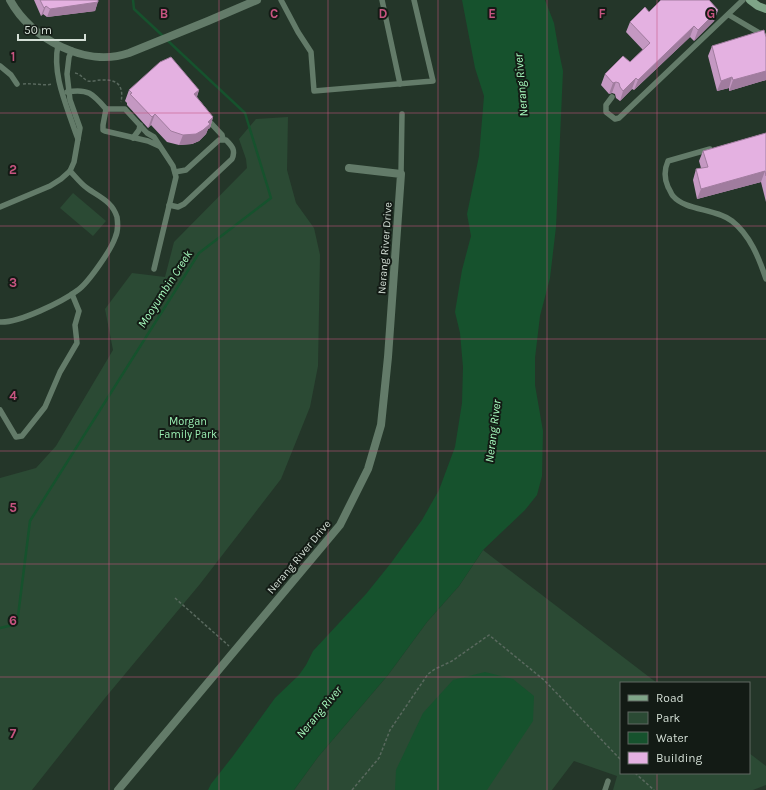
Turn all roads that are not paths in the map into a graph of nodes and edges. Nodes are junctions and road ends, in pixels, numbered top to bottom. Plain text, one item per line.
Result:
1 (10, 0) edge
2 (257, 0) edge
3 (281, 0) edge
4 (382, 0) edge
5 (414, 0) edge
6 (744, 0) edge
7 (750, 0) edge
8 (766, 9) edge
9 (728, 15) junction
10 (766, 37) edge
11 (58, 45) junction
12 (72, 50) junction
13 (0, 66) edge
14 (17, 84) road end
15 (400, 84) junction
16 (69, 92) junction
17 (62, 93) junction
18 (612, 97) dead end
19 (106, 109) junction
20 (202, 113) edge
21 (402, 114) dead end
22 (140, 125) junction
23 (133, 138) junction
24 (78, 139) junction
25 (223, 139) junction
26 (159, 146) junction
27 (718, 147) edge
28 (349, 168) dead end
29 (70, 170) junction
30 (175, 172) junction
31 (401, 174) junction
32 (169, 206) junction
33 (0, 207) edge
34 (154, 268) dead end
35 (766, 279) edge
36 (72, 294) junction
37 (0, 322) edge
38 (0, 410) edge
39 (608, 781) dead end
40 (118, 790) edge
41 (605, 790) edge

1 - 11 street
2 - 12 street
3 - 15 lane
4 - 15 lane
5 - 15 lane
6 - 9 lane
7 - 8 main road
9 - 10 lane
9 - 18 lane
11 - 12 street
11 - 17 lane
12 - 16 lane
13 - 14 lane
16 - 17 lane
16 - 19 lane
16 - 24 lane
17 - 24 lane
19 - 22 lane
19 - 23 lane
20 - 25 lane
21 - 31 lane
22 - 23 lane
22 - 26 lane
23 - 26 lane
24 - 29 lane
25 - 30 lane
25 - 32 lane
26 - 30 lane
27 - 35 lane
28 - 31 street
29 - 33 lane
29 - 36 lane
30 - 32 lane
31 - 40 street, Nerang River Drive
32 - 34 lane
36 - 37 lane
36 - 38 lane
39 - 41 lane

